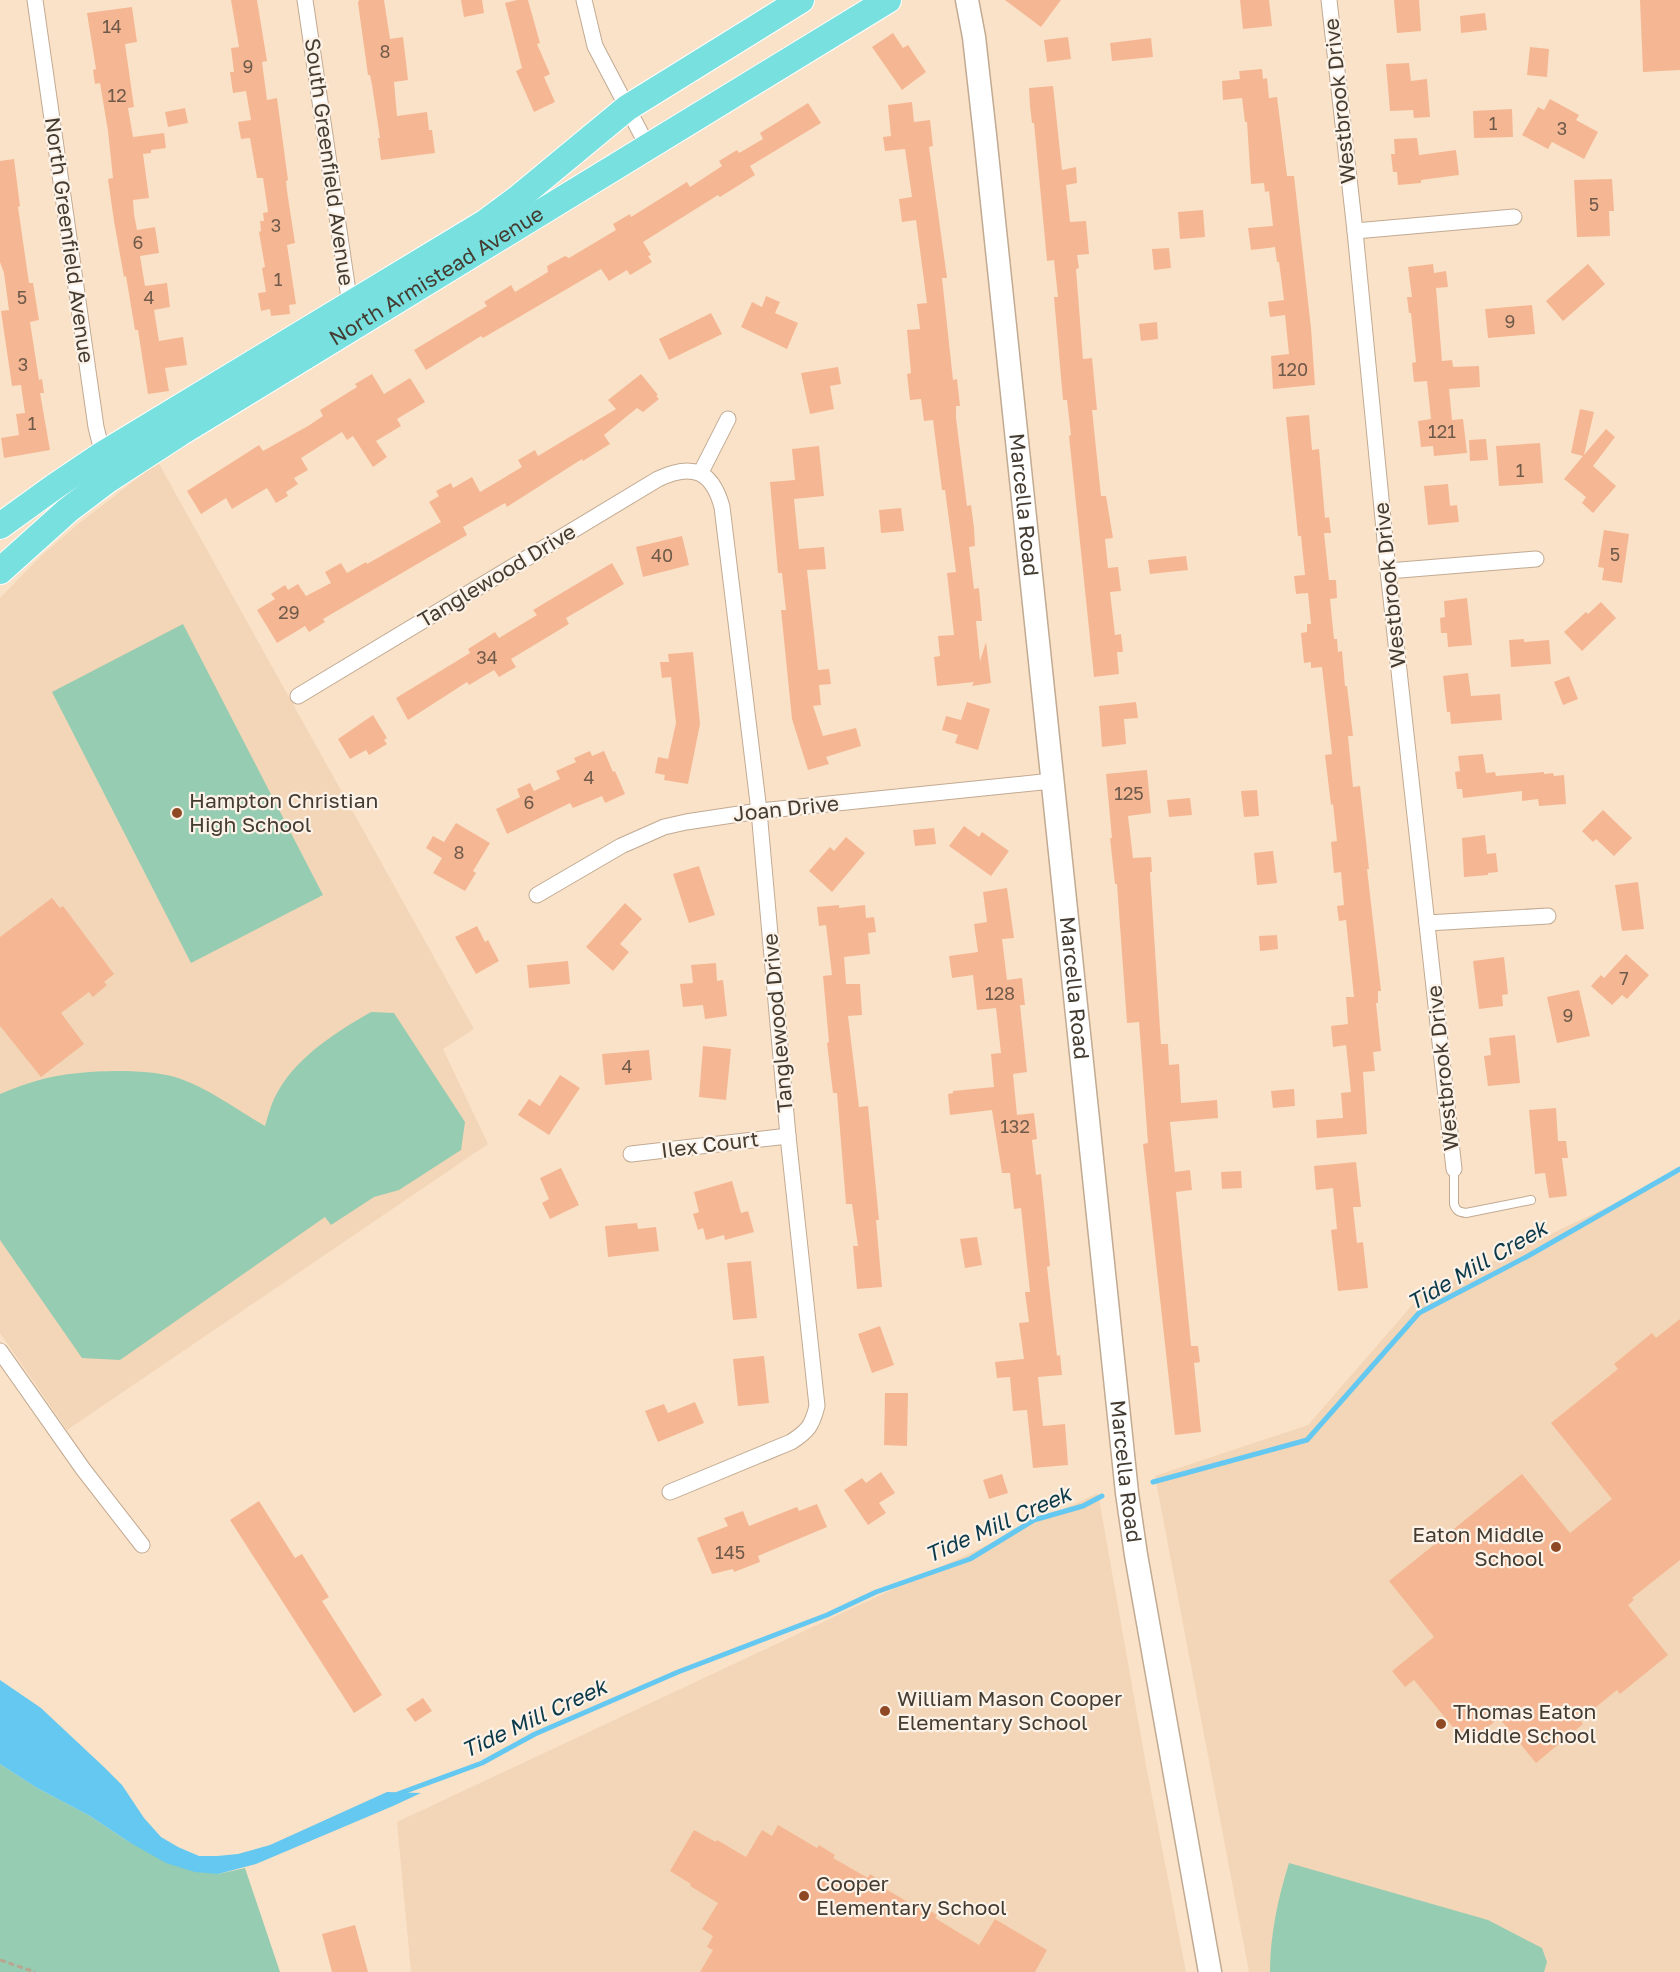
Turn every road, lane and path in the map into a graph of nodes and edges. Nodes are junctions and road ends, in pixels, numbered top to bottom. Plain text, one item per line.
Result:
1 (35, 0) edge
2 (305, 0) edge
3 (584, 0) edge
4 (801, 0) edge
5 (888, 0) edge
6 (968, 0) edge
7 (1329, 0) edge
8 (627, 108) junction
9 (648, 147) junction
10 (1514, 217) dead end
11 (1355, 231) junction
12 (355, 314) junction
13 (728, 419) dead end
14 (103, 454) junction
15 (701, 472) junction
16 (109, 479) junction
17 (0, 526) edge
18 (1536, 559) dead end
19 (0, 571) edge
20 (1388, 571) junction
21 (298, 696) dead end
22 (1052, 781) junction
23 (759, 811) junction
24 (537, 895) dead end
25 (1548, 916) dead end
26 (1427, 923) junction
27 (788, 1136) junction
28 (631, 1154) dead end
29 (1454, 1169) joint
30 (1531, 1200) dead end
31 (0, 1351) edge
32 (670, 1492) dead end
33 (142, 1545) dead end
34 (0, 1960) edge
35 (35, 1972) edge
36 (1210, 1972) edge

1 - 14 street, North Greenfield Avenue
2 - 12 street, South Greenfield Avenue
3 - 8 street
4 - 8 main road, North Armistead Avenue
5 - 9 main road, North Armistead Avenue
6 - 22 street, Marcella Road
7 - 11 street, Westbrook Drive
8 - 9 street
8 - 12 main road, North Armistead Avenue
9 - 12 main road, North Armistead Avenue
10 - 11 street
11 - 20 street, Westbrook Drive
12 - 14 main road, North Armistead Avenue
12 - 16 main road, North Armistead Avenue
13 - 15 street
14 - 16 street, North Greenfield Avenue
14 - 17 main road, North Armistead Avenue
15 - 21 street, Tanglewood Drive
15 - 23 street, Tanglewood Drive
16 - 19 main road, North Armistead Avenue
18 - 20 street
20 - 26 street, Westbrook Drive
22 - 23 street, Joan Drive
22 - 36 street, Marcella Road
23 - 24 street, Joan Drive
23 - 27 street, Tanglewood Drive
25 - 26 street
26 - 29 street, Westbrook Drive
27 - 28 street, Ilex Court
27 - 32 street, Tanglewood Drive
29 - 30 lane
31 - 33 street
34 - 35 path

